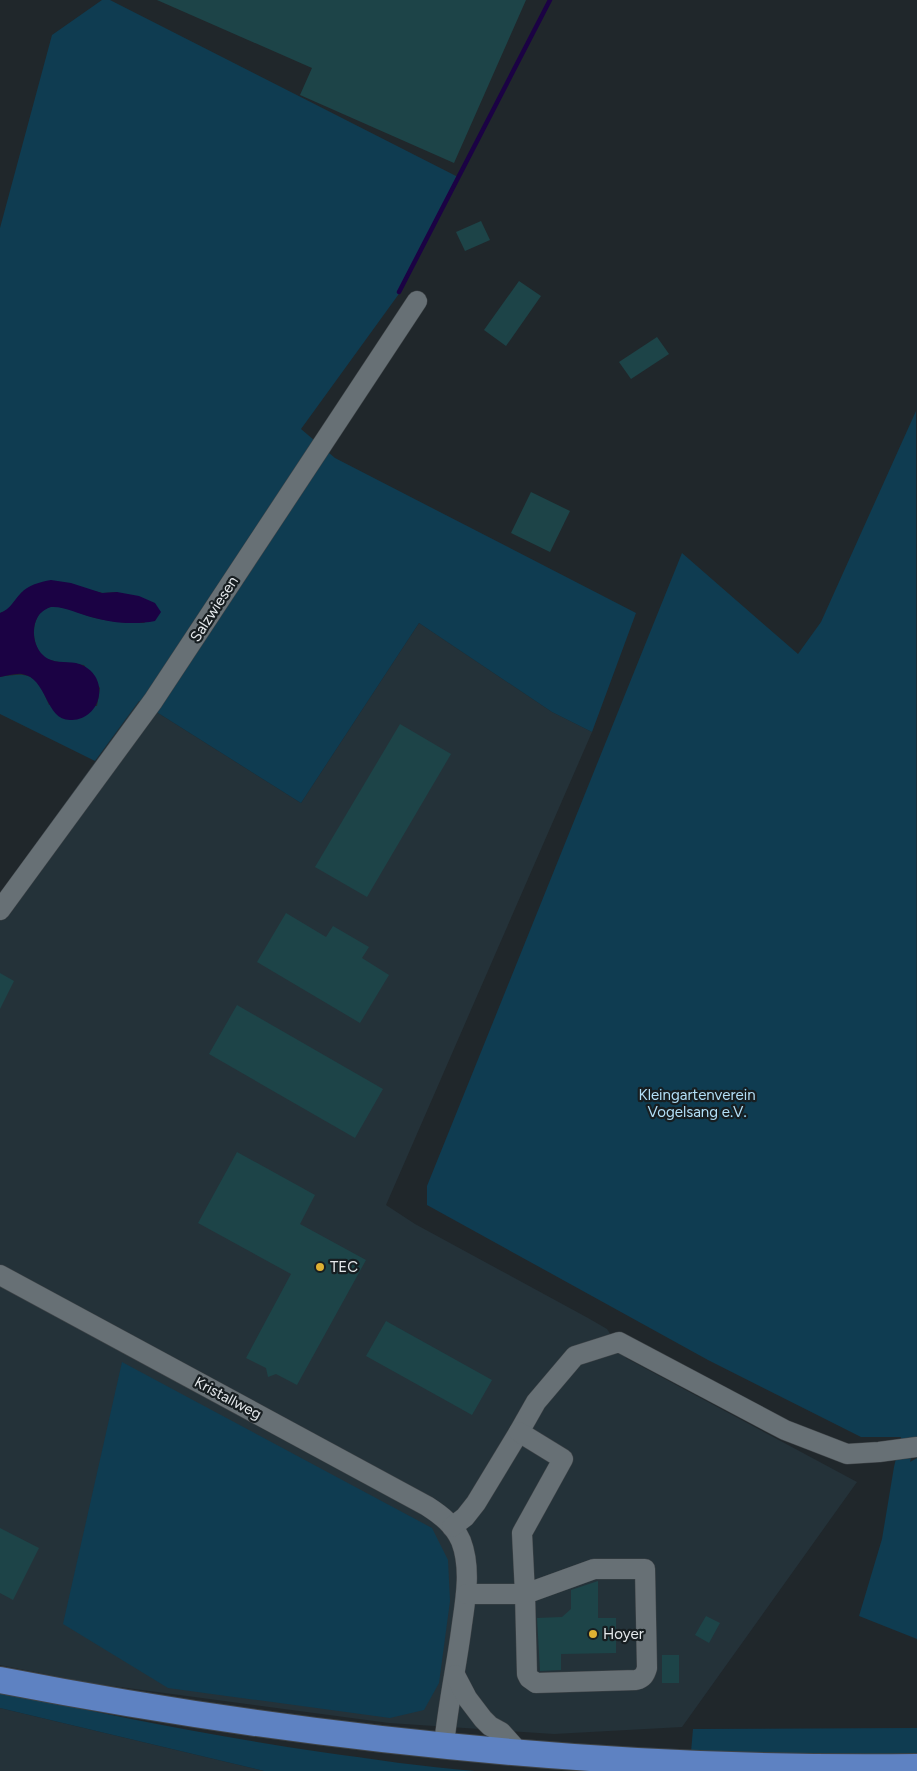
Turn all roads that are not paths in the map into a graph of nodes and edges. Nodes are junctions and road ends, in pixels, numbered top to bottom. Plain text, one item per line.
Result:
1 (417, 301) dead end
2 (0, 910) edge
3 (0, 1275) edge
4 (520, 1432) junction
5 (917, 1447) edge
6 (452, 1527) junction
7 (466, 1594) junction
8 (525, 1594) junction
9 (455, 1675) junction
10 (0, 1680) edge
11 (444, 1745) junction
12 (518, 1751) junction
13 (917, 1767) edge

1 - 2 street, Salzwiesen
3 - 6 street, Kristallweg
4 - 5 street
4 - 6 street
4 - 8 street
6 - 7 street, Kristallweg
7 - 8 street
7 - 9 street, Kristallweg
8 - 8 street
9 - 11 street, Kristallweg
9 - 12 street
10 - 11 main road
11 - 12 main road
12 - 13 main road

